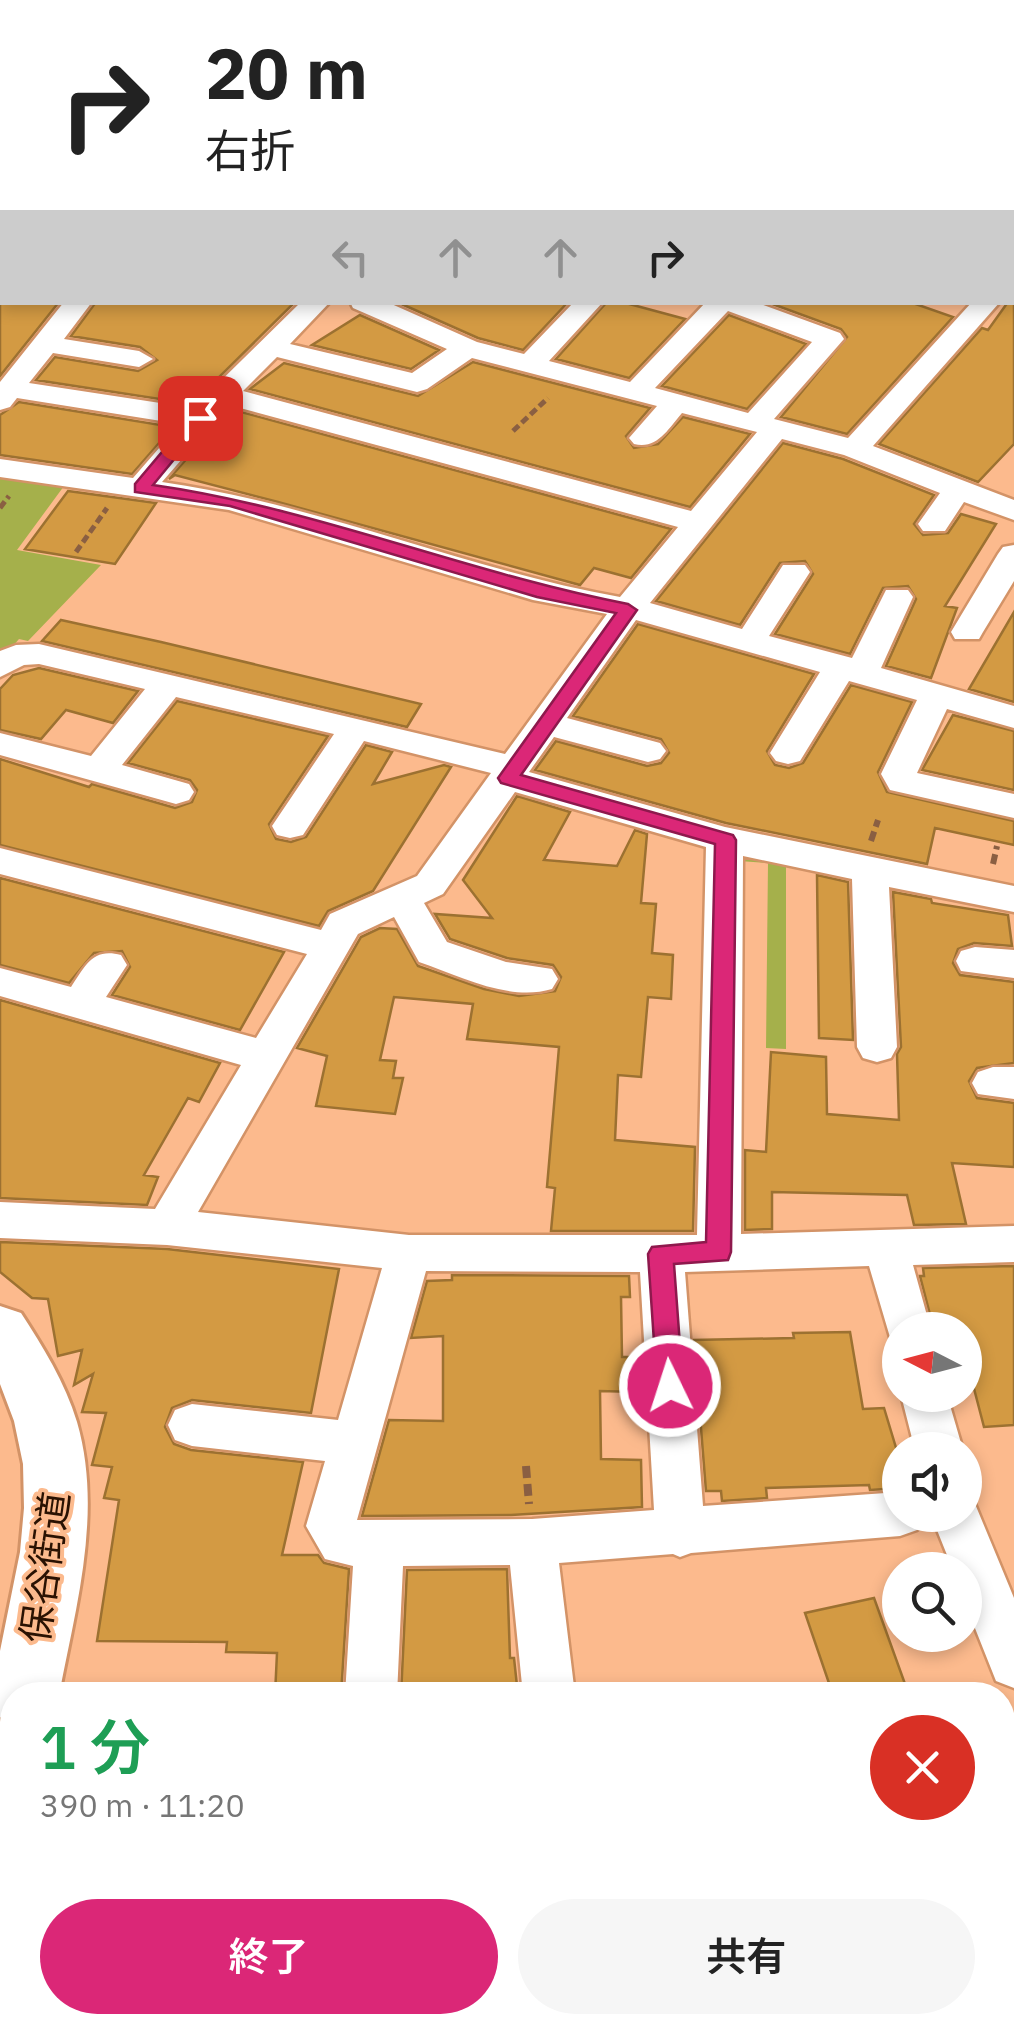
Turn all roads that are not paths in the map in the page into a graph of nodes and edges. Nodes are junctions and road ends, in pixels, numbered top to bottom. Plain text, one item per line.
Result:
1 (78, 305) edge
2 (314, 305) edge
3 (370, 305) edge
4 (434, 305) edge
5 (587, 305) edge
6 (722, 305) edge
7 (734, 305) edge
8 (979, 305) edge
9 (412, 323) junction
10 (0, 348) edge
11 (42, 348) junction
12 (273, 348) junction
13 (467, 348) junction
14 (138, 359) dead end
15 (530, 365) junction
16 (638, 391) junction
17 (5, 395) edge
18 (224, 396) junction
19 (676, 402) junction
20 (200, 418) junction
21 (765, 426) junction
22 (644, 438) dead end
23 (854, 449) junction
24 (0, 468) edge
25 (132, 487) junction
26 (958, 489) junction
27 (1014, 511) edge
28 (696, 522) junction
29 (934, 524) dead end
30 (1014, 554) edge
31 (794, 572) dead end
32 (897, 597) dead end
33 (628, 610) junction
34 (966, 632) dead end
35 (750, 641) junction
36 (0, 666) edge
37 (852, 669) junction
38 (168, 684) junction
39 (938, 693) junction
40 (1014, 717) edge
41 (546, 724) junction
42 (355, 729) junction
43 (0, 744) edge
44 (648, 752) dead end
45 (788, 753) dead end
46 (98, 770) junction
47 (511, 773) junction
48 (176, 792) dead end
49 (1014, 806) edge
50 (290, 826) dead end
51 (726, 840) junction
52 (0, 861) edge
53 (870, 872) junction
54 (403, 898) junction
55 (1014, 900) edge
56 (330, 946) junction
57 (107, 965) dead end
58 (538, 979) dead end
59 (0, 982) edge
60 (80, 1005) junction
61 (878, 1047) dead end
62 (268, 1057) junction
63 (0, 1220) edge
64 (167, 1227) junction
65 (1014, 1244) edge
66 (886, 1248) junction
67 (719, 1252) junction
68 (409, 1253) junction
69 (661, 1254) junction
70 (903, 1312) edge
71 (0, 1332) edge
72 (192, 1425) dead end
73 (352, 1444) junction
74 (882, 1516) edge
75 (963, 1532) edge
76 (680, 1534) junction
77 (532, 1542) junction
78 (379, 1544) junction
79 (1014, 1662) edge
80 (26, 1682) edge
81 (372, 1682) edge
82 (547, 1682) edge

1 - 11 street
2 - 12 street
3 - 9 street
4 - 9 street
5 - 15 street
6 - 16 street
7 - 21 street
8 - 23 street
9 - 13 street
10 - 11 street
11 - 14 street
11 - 17 street
12 - 13 street
12 - 18 street
13 - 15 street
15 - 16 street
16 - 19 street
17 - 20 street
18 - 20 street
18 - 28 street
19 - 21 street
19 - 22 street
20 - 25 street
21 - 23 street
21 - 28 street
23 - 26 street
24 - 25 street
25 - 33 street
26 - 27 street
26 - 29 street
28 - 33 street
30 - 34 street
31 - 35 street
32 - 37 street
33 - 35 street
33 - 41 street
35 - 37 street
36 - 38 street
37 - 39 street
37 - 45 street
38 - 42 street
38 - 46 street
39 - 40 street
39 - 49 street
41 - 44 street
41 - 47 street
42 - 47 street
42 - 50 street
43 - 46 street
46 - 48 street
47 - 51 street
47 - 54 street
51 - 53 street
51 - 67 street
52 - 56 street
53 - 55 street
53 - 61 street
54 - 56 street
54 - 58 street
56 - 62 street
57 - 60 street
59 - 60 street
60 - 62 street
62 - 64 street
63 - 64 street
64 - 68 street
65 - 66 street
66 - 67 street
66 - 70 street
67 - 69 street
68 - 69 street
68 - 73 street
69 - 76 street
71 - 80 main road, 保谷街道
72 - 73 street
73 - 78 street
74 - 76 street
75 - 79 street
76 - 77 street
77 - 78 street
77 - 82 street
78 - 81 street

